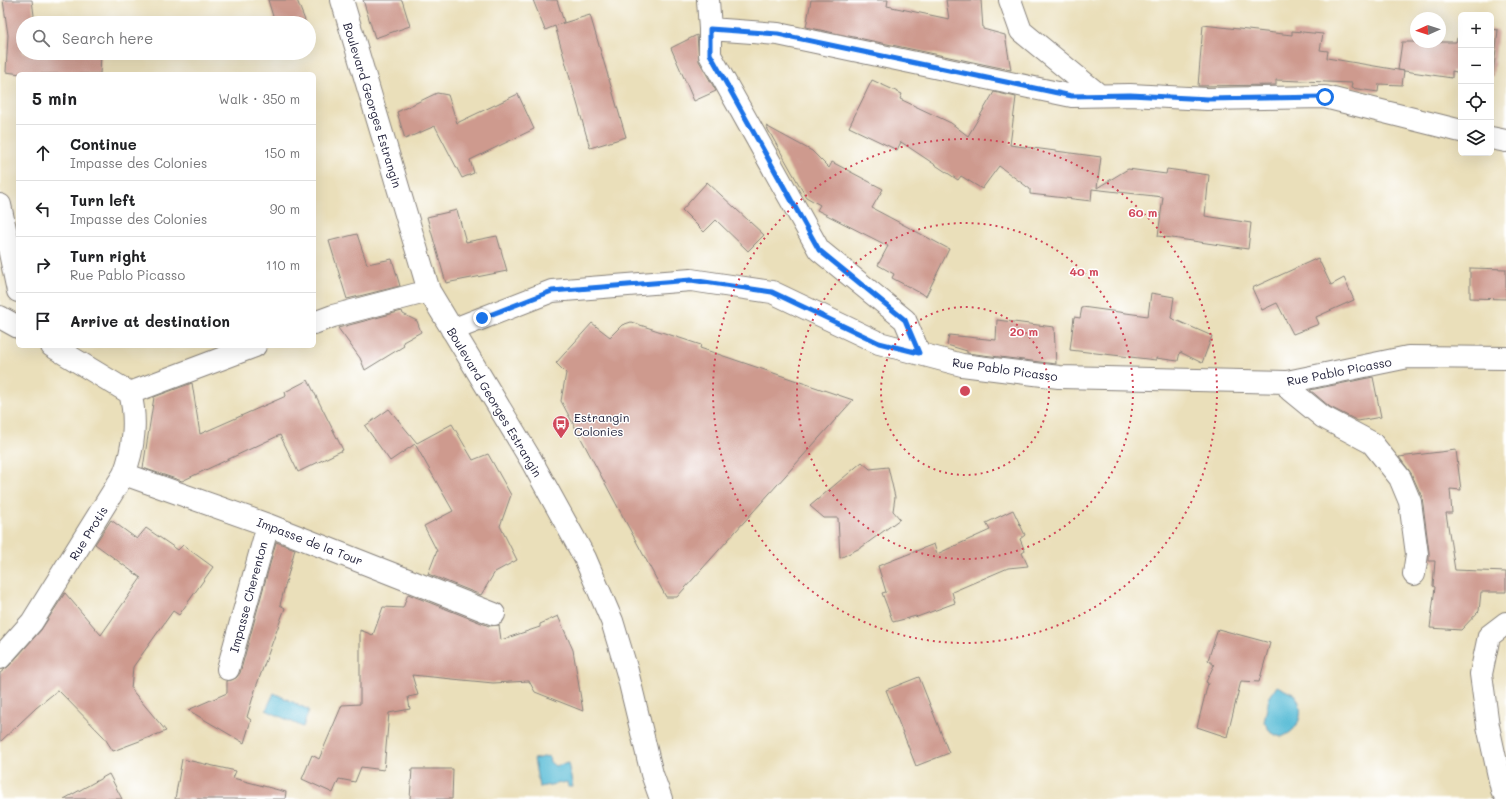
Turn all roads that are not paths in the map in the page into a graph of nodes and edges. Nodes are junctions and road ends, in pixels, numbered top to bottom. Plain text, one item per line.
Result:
1 (342, 0) edge
2 (708, 0) edge
3 (1010, 0) edge
4 (710, 29) junction
5 (1099, 96) junction
6 (1458, 130) edge
7 (1494, 139) edge
8 (1506, 142) edge
9 (0, 205) edge
10 (16, 289) edge
11 (429, 291) junction
12 (0, 317) edge
13 (316, 322) edge
14 (16, 326) edge
15 (452, 330) junction
16 (250, 348) edge
17 (64, 349) edge
18 (919, 353) junction
19 (1506, 358) edge
20 (1287, 382) junction
21 (130, 393) junction
22 (124, 474) junction
23 (268, 524) junction
24 (1414, 574) dead end
25 (494, 614) dead end
26 (1506, 622) edge
27 (0, 658) edge
28 (228, 669) dead end
29 (1506, 796) edge
30 (661, 799) edge

1 - 11 street, Boulevard Georges Estrangin
2 - 4 street
3 - 5 street
4 - 5 street
4 - 18 street
5 - 6 street
7 - 8 street
9 - 10 street
11 - 13 street
11 - 15 street, Boulevard Georges Estrangin
12 - 14 street
15 - 18 street, Rue Pablo Picasso
15 - 30 street, Boulevard Georges Estrangin
16 - 21 street
17 - 21 street
18 - 20 street, Rue Pablo Picasso
19 - 20 street, Rue Pablo Picasso
20 - 24 street
21 - 22 street, Rue Protis
22 - 23 street, Impasse de la Tour
22 - 27 street, Rue Protis
23 - 25 street, Impasse de la Tour
23 - 28 street, Impasse Cherenton
26 - 29 street

